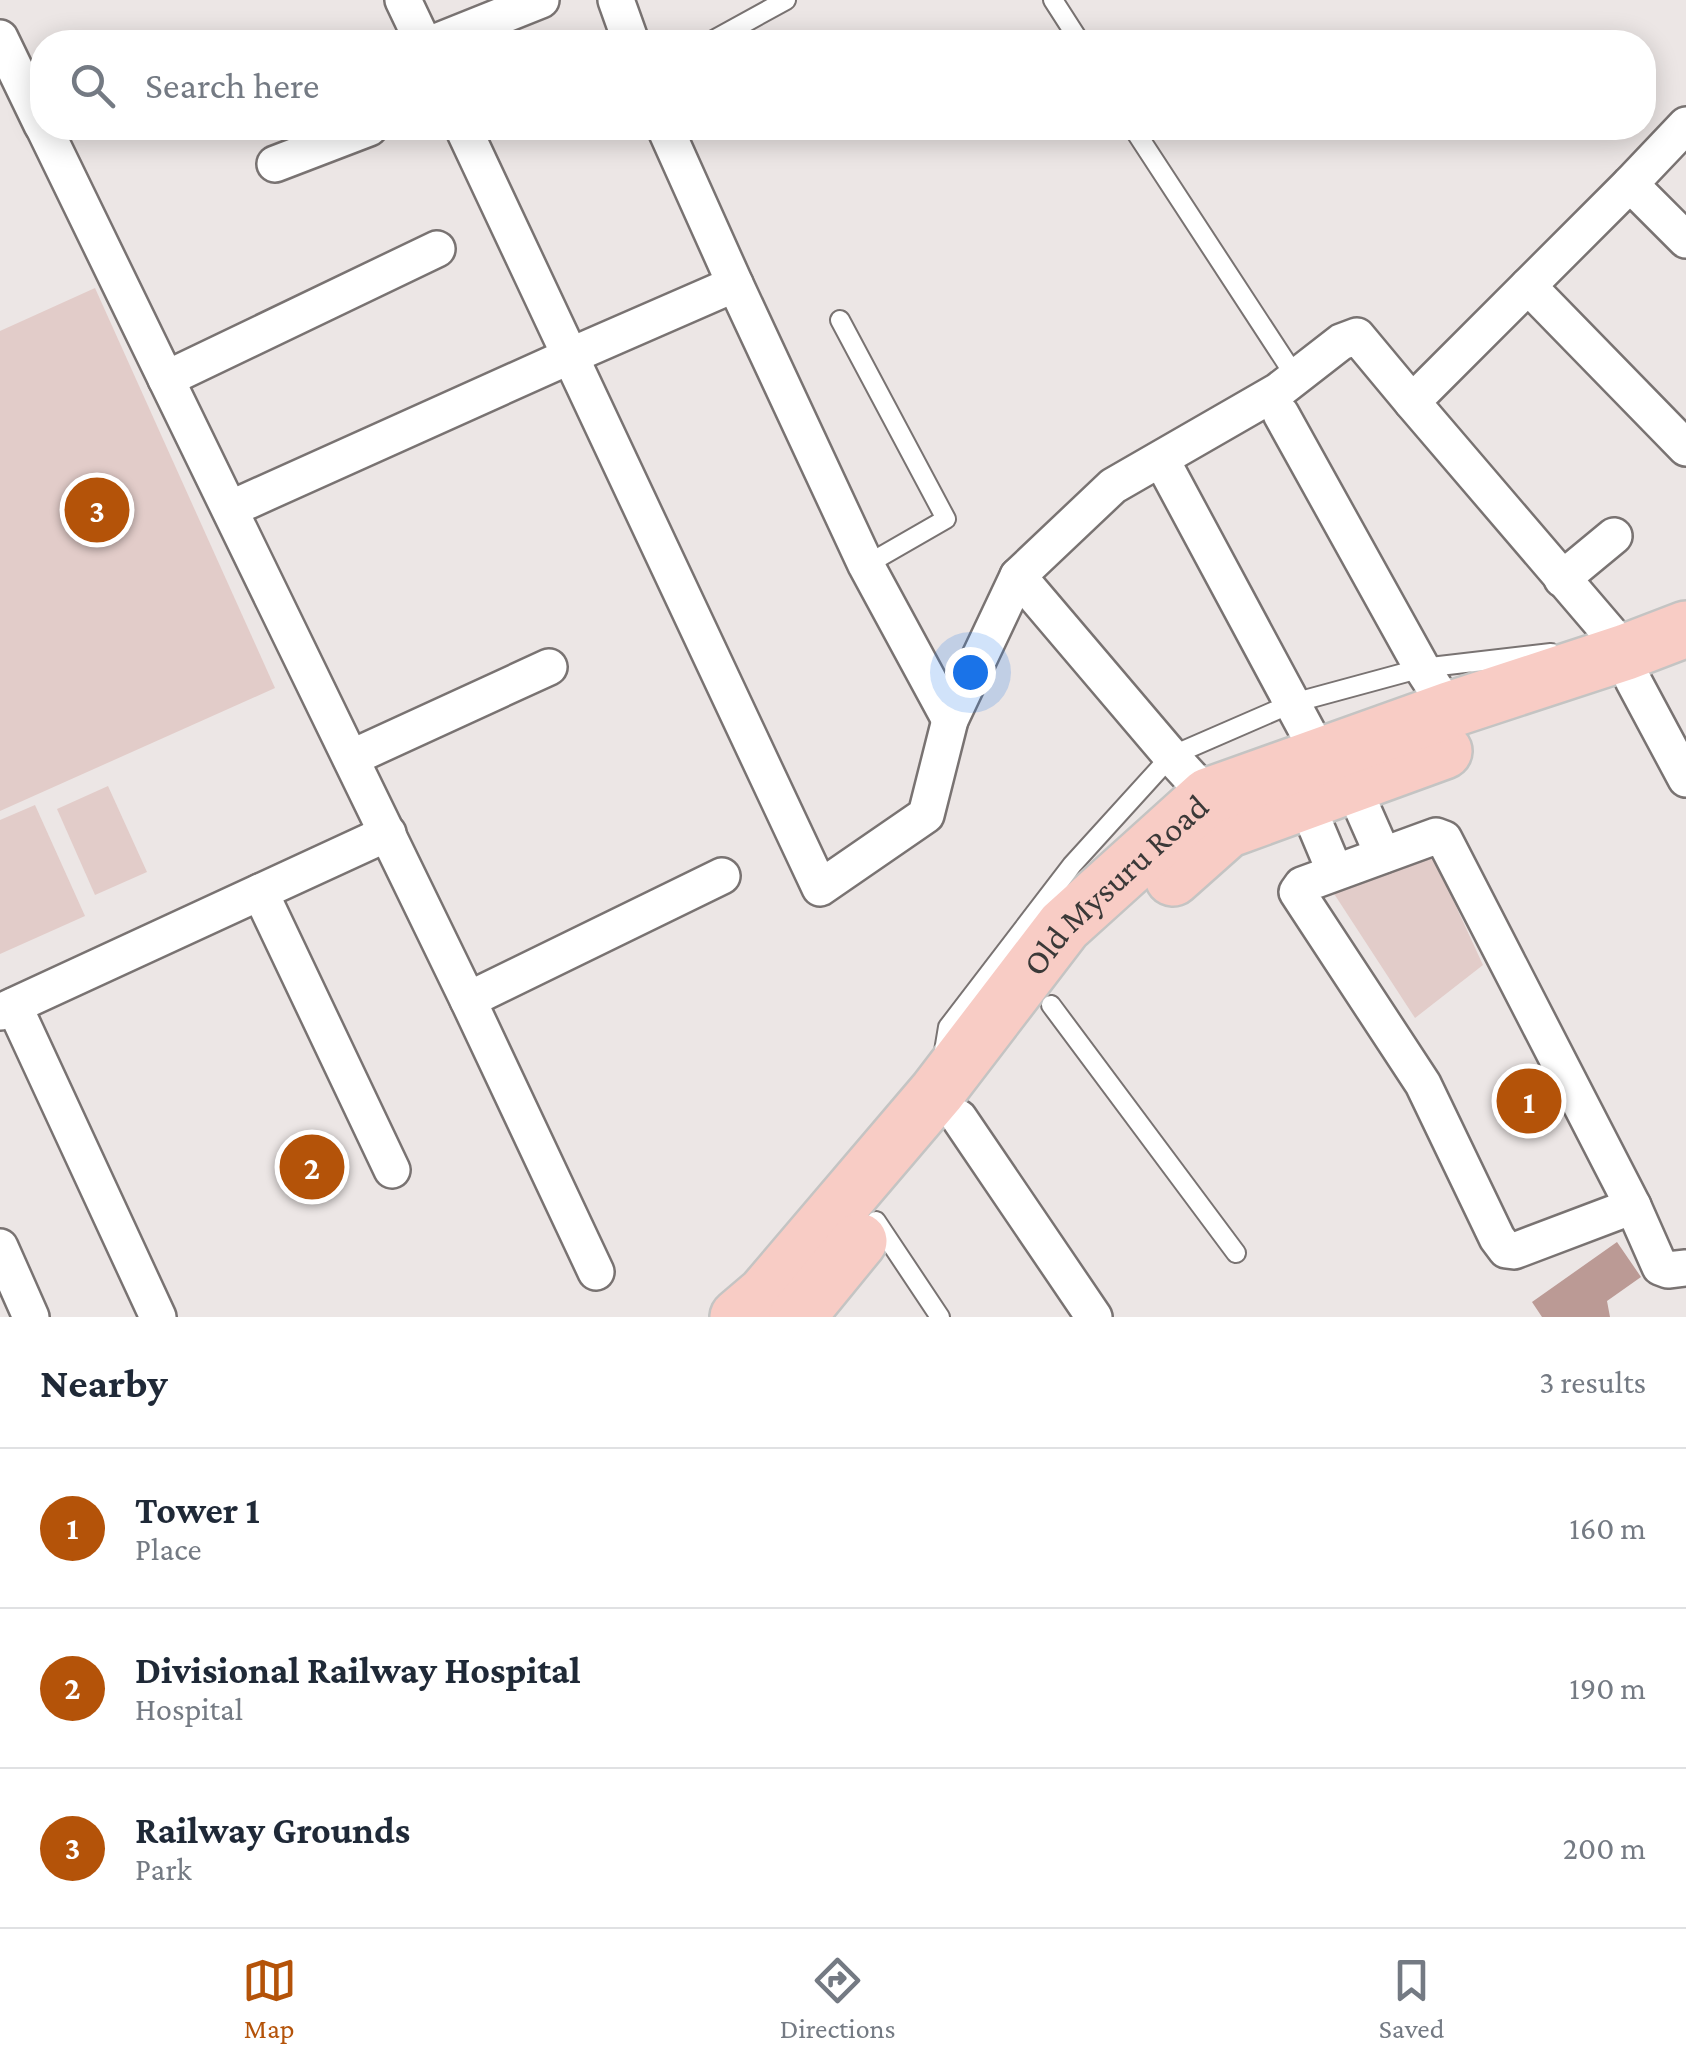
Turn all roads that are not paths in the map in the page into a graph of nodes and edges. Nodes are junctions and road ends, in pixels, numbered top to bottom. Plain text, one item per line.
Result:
1 (403, 0) edge
2 (540, 0) edge
3 (616, 0) edge
4 (786, 0) edge
5 (1053, 0) edge
6 (417, 30) edge
7 (466, 30) edge
8 (626, 30) edge
9 (732, 30) edge
10 (1072, 30) edge
11 (0, 38) edge
12 (30, 99) edge
13 (1686, 125) edge
14 (50, 140) edge
15 (338, 140) edge
16 (469, 140) edge
17 (670, 140) edge
18 (1141, 140) edge
19 (275, 164) dead end
20 (1630, 184) junction
21 (1686, 240) edge
22 (437, 249) dead end
23 (735, 284) junction
24 (1528, 286) junction
25 (840, 320) dead end
26 (570, 356) junction
27 (1295, 376) junction
28 (166, 379) junction
29 (1412, 402) junction
30 (1281, 414) dead end
31 (1686, 448) edge
32 (1168, 472) dead end
33 (230, 510) junction
34 (1614, 536) dead end
35 (866, 564) junction
36 (1018, 576) junction
37 (1562, 579) junction
38 (1686, 629) edge
39 (1625, 659) junction
40 (1686, 661) edge
41 (549, 667) dead end
42 (1435, 688) junction
43 (1292, 703) junction
44 (950, 720) junction
45 (1170, 756) junction
46 (351, 758) junction
47 (1686, 779) edge
48 (1326, 781) junction
49 (1208, 796) junction
50 (388, 833) junction
51 (1383, 855) junction
52 (1335, 872) junction
53 (722, 876) dead end
54 (260, 892) junction
55 (468, 1000) junction
56 (1050, 1005) junction
57 (7, 1009) edge
58 (948, 1105) junction
59 (392, 1170) dead end
60 (1633, 1206) junction
61 (876, 1220) junction
62 (0, 1247) edge
63 (1236, 1253) dead end
64 (1686, 1268) edge
65 (596, 1272) dead end
66 (31, 1317) edge
67 (158, 1317) edge
68 (738, 1317) edge
69 (797, 1317) edge
70 (940, 1317) edge
71 (1094, 1317) edge

1 - 6 street
2 - 7 street
3 - 8 street
4 - 9 lane
5 - 10 lane
11 - 12 street
13 - 20 street
14 - 28 street
15 - 19 street
16 - 26 street
17 - 23 street
18 - 27 lane
20 - 21 street
20 - 24 street
22 - 28 street
23 - 26 street
23 - 35 street
24 - 29 street
24 - 31 street
25 - 35 lane
26 - 33 street
26 - 44 street
27 - 29 street
27 - 36 street
28 - 33 street
29 - 37 street
30 - 42 street
32 - 43 street
33 - 46 street
34 - 37 street
35 - 44 street
36 - 44 street
36 - 45 street
37 - 39 street
38 - 39 main road, Old Mysuru Road
39 - 40 main road, Old Mysuru Road
39 - 42 main road, Old Mysuru Road
39 - 47 street
39 - 48 main road, Old Mysuru Road
41 - 46 street
42 - 43 lane
42 - 48 main road, Old Mysuru Road
43 - 45 lane
43 - 48 street
45 - 49 street
45 - 58 lane
46 - 50 street
48 - 49 main road, Old Mysuru Road
48 - 51 street
48 - 52 street
48 - 56 main road, Old Mysuru Road
49 - 58 main road, Old Mysuru Road
50 - 54 street
50 - 55 street
51 - 52 street
51 - 60 street
52 - 60 street
53 - 55 street
54 - 57 street
54 - 59 street
55 - 65 street
56 - 58 main road, Old Mysuru Road
56 - 63 lane
57 - 67 street
58 - 61 main road, Old Mysuru Road
58 - 68 main road, Old Mysuru Road
58 - 71 street
60 - 64 street
61 - 69 main road, Old Mysuru Road
61 - 70 lane
62 - 66 street

